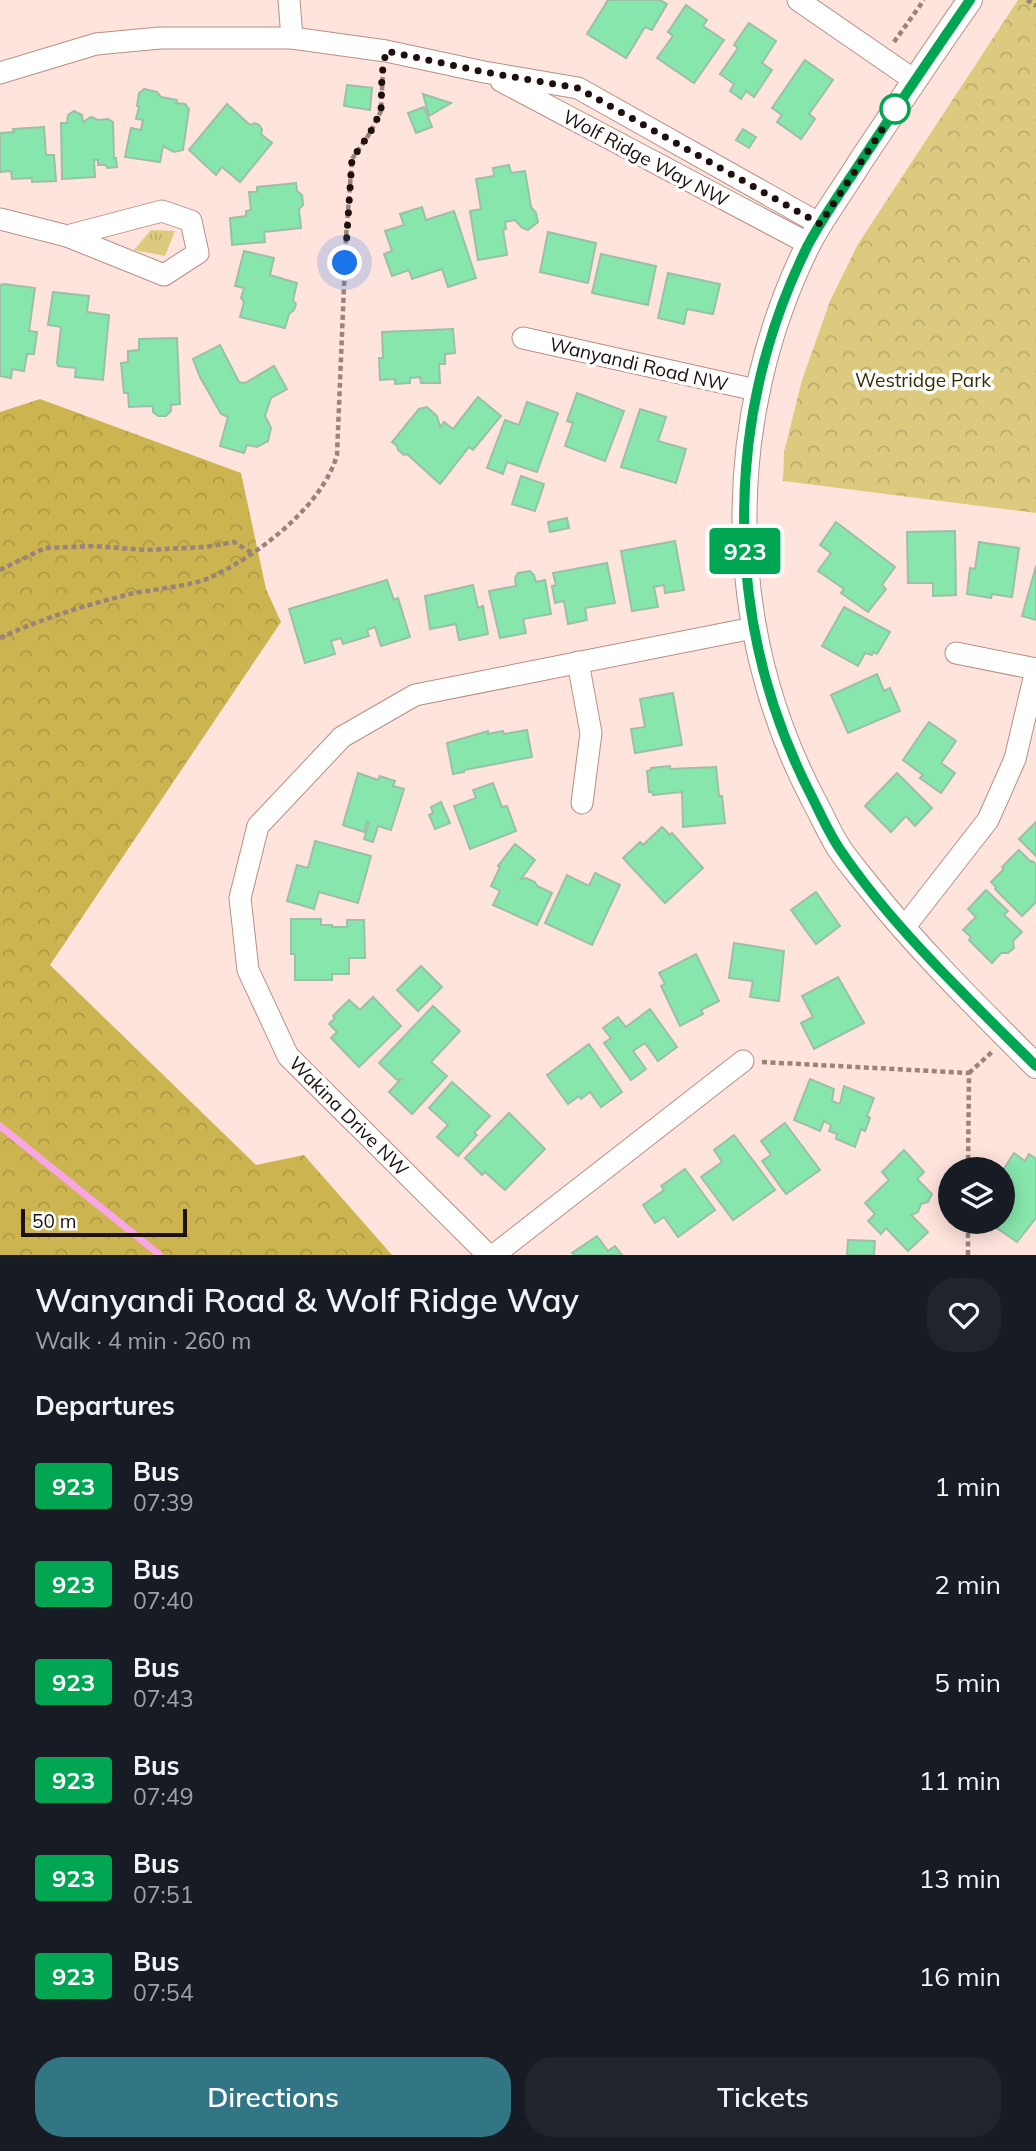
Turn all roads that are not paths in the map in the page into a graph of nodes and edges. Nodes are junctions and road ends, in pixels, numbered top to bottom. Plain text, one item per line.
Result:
1 (289, 0) edge
2 (798, 0) edge
3 (970, 0) edge
4 (292, 38) junction
5 (484, 72) junction
6 (0, 73) edge
7 (914, 80) junction
8 (0, 219) edge
9 (815, 234) junction
10 (67, 236) junction
11 (523, 338) dead end
12 (756, 390) junction
13 (753, 628) junction
14 (956, 653) dead end
15 (578, 662) junction
16 (1036, 670) edge
17 (582, 803) dead end
18 (903, 929) junction
19 (743, 1061) road end
20 (1036, 1066) edge
21 (488, 1255) edge
22 (494, 1255) edge

1 - 4 street
2 - 7 street
3 - 7 street, Wanyandi Road NW
4 - 5 street, Wolf Ridge Way NW
4 - 6 street, Wolf Ridge Way NW
5 - 9 street, Wolf Ridge Way NW
5 - 9 street, Wolf Ridge Way NW
7 - 9 street, Wanyandi Road NW
8 - 10 street
9 - 12 street, Wanyandi Road NW
10 - 10 street
11 - 12 street, Wanyandi Road NW
12 - 13 street, Wanyandi Road NW
13 - 15 street, Wakina Drive NW
13 - 18 street, Wanyandi Road NW
14 - 16 street
15 - 17 street
15 - 21 street, Wakina Drive NW
16 - 18 street
18 - 20 street, Wanyandi Road NW
19 - 22 street

